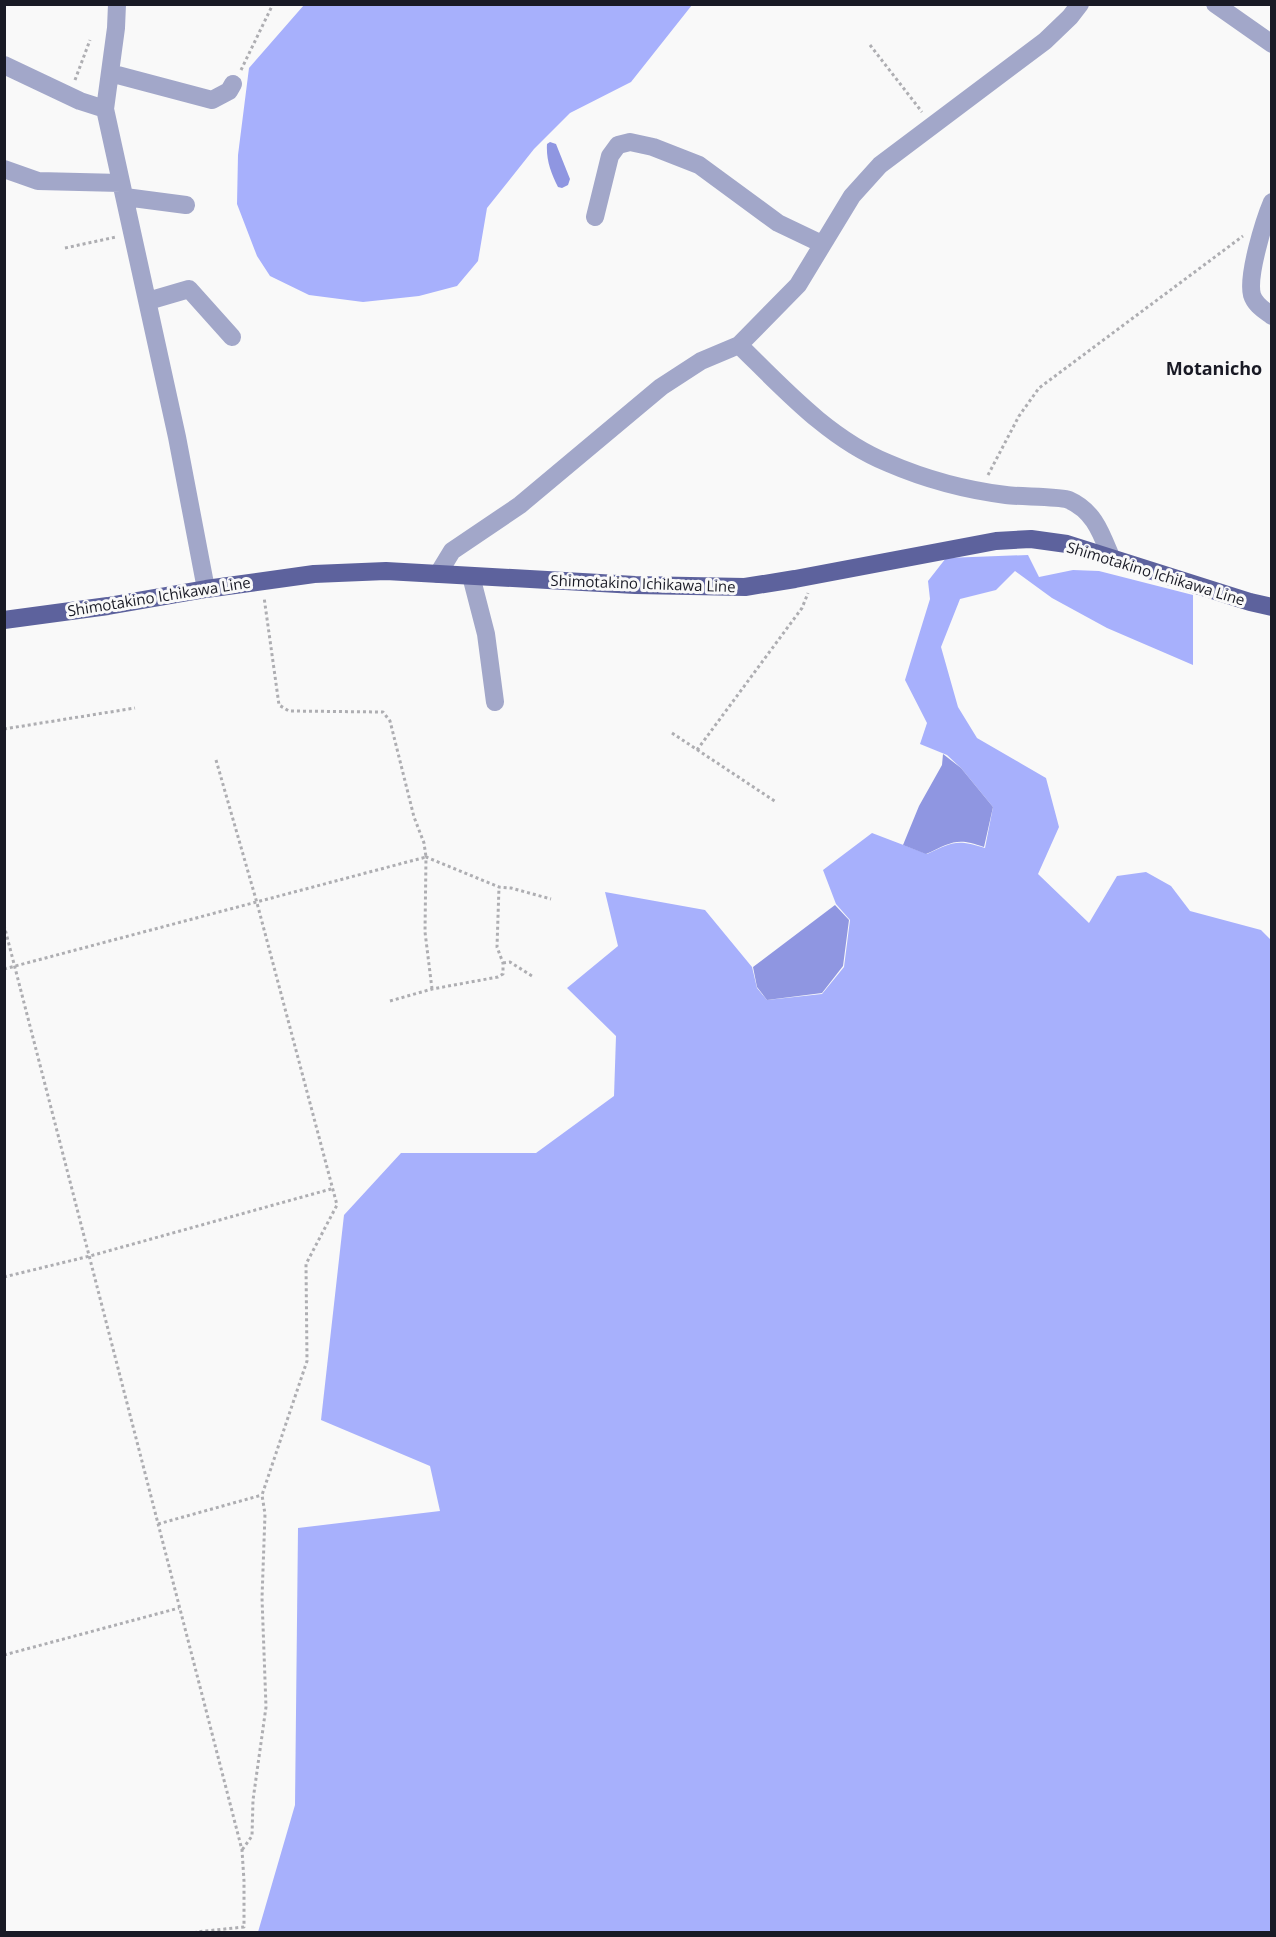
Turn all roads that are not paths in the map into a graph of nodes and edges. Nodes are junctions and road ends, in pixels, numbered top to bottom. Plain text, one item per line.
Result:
1 (117, 4) edge
2 (1080, 4) edge
3 (1215, 4) edge
4 (1272, 44) edge
5 (4, 65) edge
6 (110, 74) junction
7 (233, 84) road end
8 (105, 109) junction
9 (4, 169) edge
10 (123, 190) junction
11 (1272, 202) edge
12 (186, 205) dead end
13 (595, 217) dead end
14 (822, 244) junction
15 (148, 301) junction
16 (1272, 316) edge
17 (232, 337) dead end
18 (739, 345) junction
19 (1111, 557) junction
20 (438, 574) junction
21 (471, 576) junction
22 (206, 589) junction
23 (1272, 607) edge
24 (4, 620) edge
25 (495, 702) dead end

1 - 6 street
2 - 14 street
3 - 4 street
5 - 8 street
6 - 7 street
6 - 8 street
8 - 10 street
9 - 10 street
10 - 12 street
10 - 15 street
11 - 16 street
13 - 14 street
14 - 18 street
15 - 17 street
15 - 22 street
18 - 19 street
18 - 20 street
19 - 21 main road, Shimotakino Ichikawa Line
19 - 23 main road, Shimotakino Ichikawa Line
20 - 21 main road, Shimotakino Ichikawa Line
20 - 22 main road, Shimotakino Ichikawa Line
21 - 25 street
22 - 24 main road, Shimotakino Ichikawa Line

